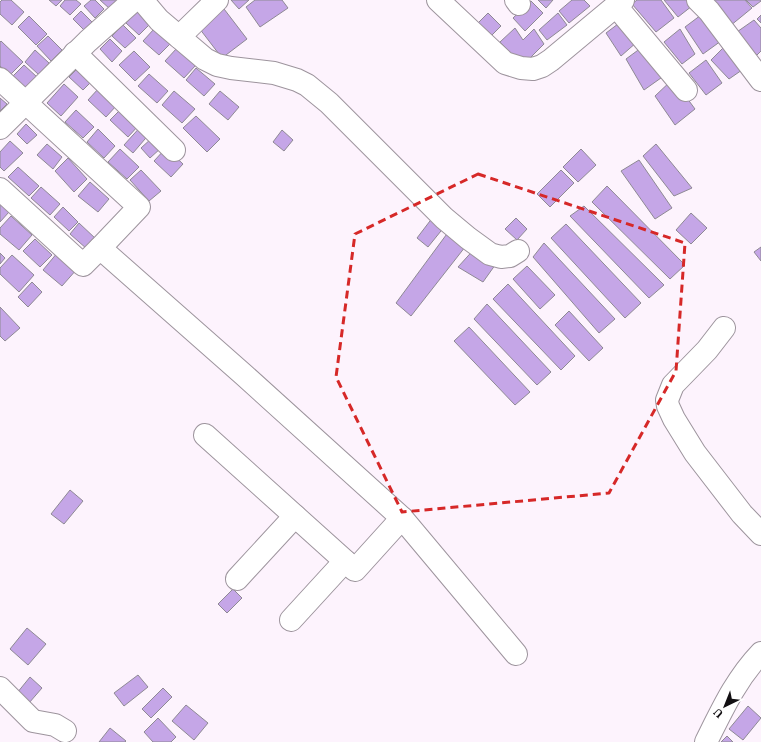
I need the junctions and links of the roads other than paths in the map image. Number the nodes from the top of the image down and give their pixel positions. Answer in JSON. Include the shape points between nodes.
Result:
{"nodes":[{"id":1,"x":134,"y":0,"type":"edge"},
{"id":2,"x":142,"y":0,"type":"edge"},
{"id":3,"x":217,"y":0,"type":"edge"},
{"id":4,"x":438,"y":0,"type":"edge"},
{"id":5,"x":698,"y":0,"type":"edge"},
{"id":6,"x":619,"y":3,"type":"edge"},
{"id":7,"x":179,"y":36,"type":"junction"},
{"id":8,"x":75,"y":53,"type":"junction"},
{"id":9,"x":0,"y":79,"type":"edge"},
{"id":10,"x":761,"y":80,"type":"edge"},
{"id":11,"x":686,"y":90,"type":"dead end"},
{"id":12,"x":26,"y":101,"type":"junction"},
{"id":13,"x":0,"y":128,"type":"edge"},
{"id":14,"x":174,"y":150,"type":"dead end"},
{"id":15,"x":0,"y":189,"type":"edge"},
{"id":16,"x":100,"y":248,"type":"junction"},
{"id":17,"x":518,"y":251,"type":"dead end"},
{"id":18,"x":724,"y":328,"type":"dead end"},
{"id":19,"x":205,"y":435,"type":"dead end"},
{"id":20,"x":295,"y":516,"type":"junction"},
{"id":21,"x":402,"y":518,"type":"junction"},
{"id":22,"x":761,"y":534,"type":"edge"},
{"id":23,"x":345,"y":561,"type":"junction"},
{"id":24,"x":238,"y":580,"type":"dead end"},
{"id":25,"x":291,"y":620,"type":"dead end"},
{"id":26,"x":761,"y":653,"type":"edge"},
{"id":27,"x":516,"y":654,"type":"dead end"},
{"id":28,"x":0,"y":688,"type":"edge"},
{"id":29,"x":65,"y":731,"type":"dead end"},
{"id":30,"x":706,"y":742,"type":"edge"}],
"edges":[{"from":1,"to":8,"type":"street"},
{"from":2,"to":7,"type":"street","via":[[159,20]]},
{"from":3,"to":7,"type":"street"},
{"from":4,"to":6,"type":"street","via":[[505,63],[533,69],[551,60]]},
{"from":5,"to":10,"type":"street"},
{"from":6,"to":11,"type":"street"},
{"from":7,"to":17,"type":"street","via":[[197,53],[217,65],[274,72],[307,85],[329,103],[444,218],[468,238],[490,254],[501,257],[510,256]]},
{"from":8,"to":12,"type":"street"},
{"from":8,"to":14,"type":"street"},
{"from":9,"to":12,"type":"street"},
{"from":12,"to":13,"type":"street"},
{"from":12,"to":16,"type":"street","via":[[139,207]]},
{"from":15,"to":16,"type":"street","via":[[83,265]]},
{"from":16,"to":21,"type":"street"},
{"from":18,"to":22,"type":"street","via":[[674,385],[667,400],[668,406],[695,453],[742,514]]},
{"from":19,"to":20,"type":"street"},
{"from":20,"to":23,"type":"street"},
{"from":20,"to":24,"type":"street"},
{"from":21,"to":23,"type":"street","via":[[355,570]]},
{"from":21,"to":27,"type":"street"},
{"from":23,"to":25,"type":"street"},
{"from":26,"to":30,"type":"street","via":[[731,692]]},
{"from":28,"to":29,"type":"street","via":[[33,720],[56,725]]}]}
